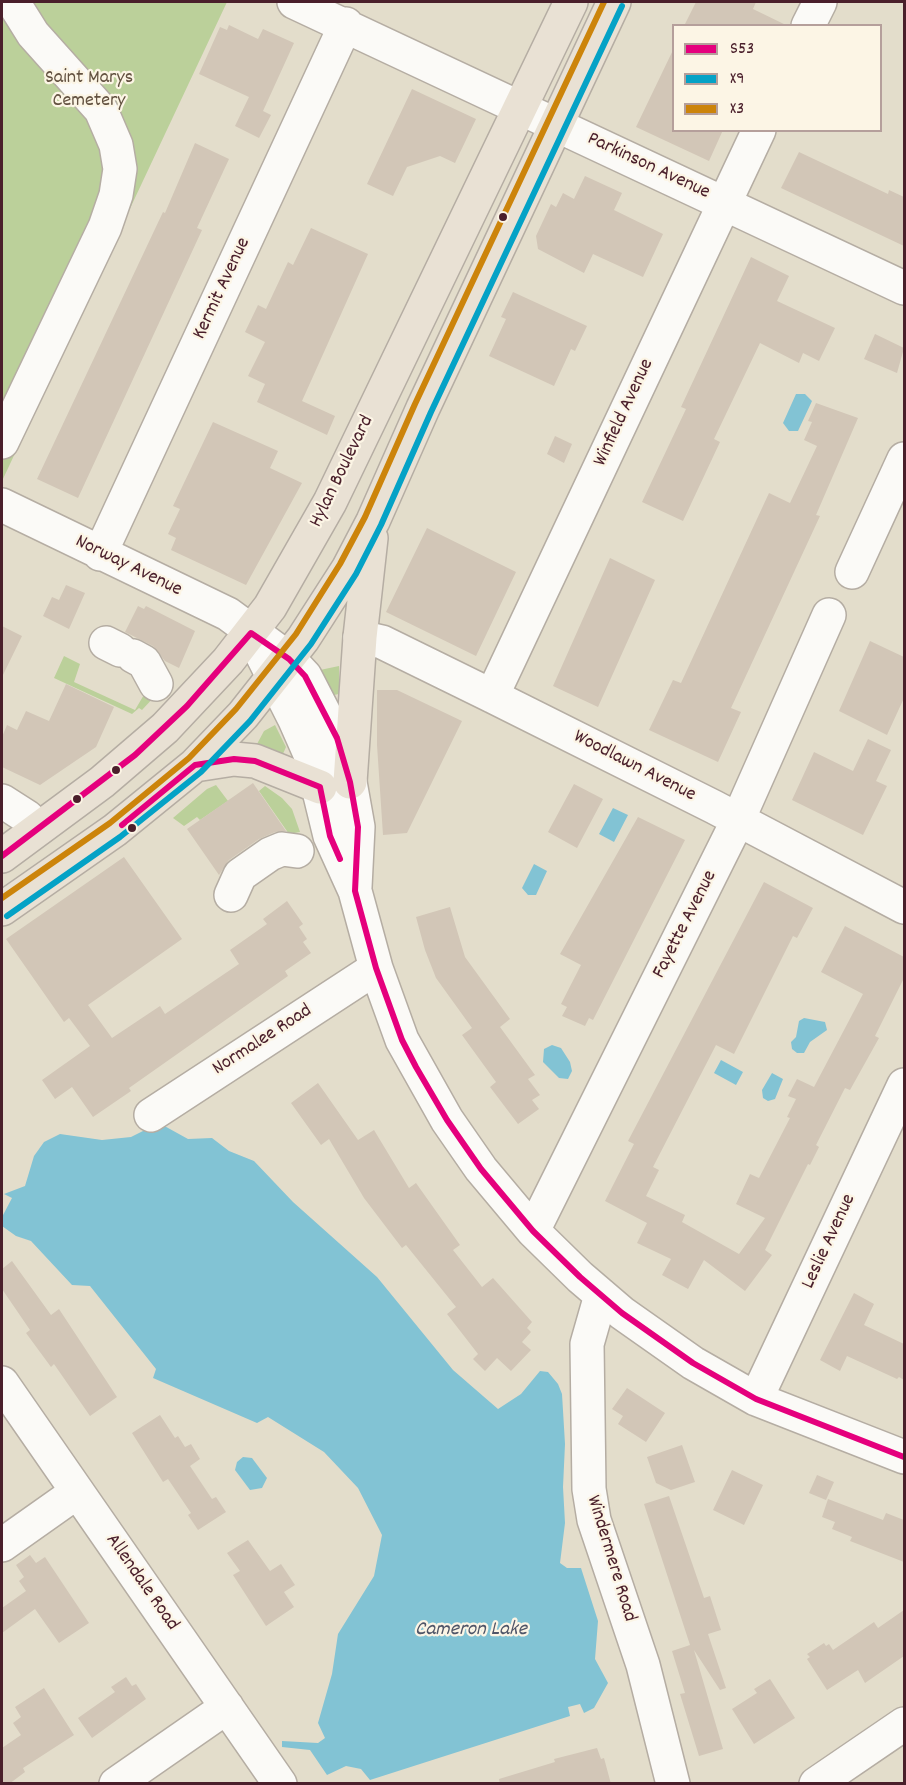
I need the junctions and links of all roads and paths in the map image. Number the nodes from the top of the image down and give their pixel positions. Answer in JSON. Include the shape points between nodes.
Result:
{"nodes":[{"id":1,"x":13,"y":2,"type":"edge"},
{"id":2,"x":294,"y":2,"type":"edge"},
{"id":3,"x":571,"y":2,"type":"edge"},
{"id":4,"x":614,"y":2,"type":"edge"},
{"id":5,"x":820,"y":2,"type":"edge"},
{"id":6,"x":346,"y":24,"type":"junction"},
{"id":7,"x":809,"y":24,"type":"edge"},
{"id":8,"x":521,"y":107,"type":"junction"},
{"id":9,"x":556,"y":124,"type":"junction"},
{"id":10,"x":758,"y":132,"type":"edge"},
{"id":11,"x":725,"y":202,"type":"junction"},
{"id":12,"x":904,"y":288,"type":"edge"},
{"id":13,"x":2,"y":442,"type":"edge"},
{"id":14,"x":904,"y":459,"type":"edge"},
{"id":15,"x":2,"y":505,"type":"edge"},
{"id":16,"x":373,"y":521,"type":"junction"},
{"id":17,"x":100,"y":554,"type":"junction"},
{"id":18,"x":852,"y":572,"type":"dead end"},
{"id":19,"x":829,"y":615,"type":"dead end"},
{"id":20,"x":251,"y":633,"type":"junction"},
{"id":21,"x":360,"y":637,"type":"junction"},
{"id":22,"x":119,"y":650,"type":"dead end"},
{"id":23,"x":281,"y":669,"type":"junction"},
{"id":24,"x":156,"y":684,"type":"dead end"},
{"id":25,"x":492,"y":696,"type":"junction"},
{"id":26,"x":195,"y":765,"type":"junction"},
{"id":27,"x":335,"y":784,"type":"junction"},
{"id":28,"x":2,"y":801,"type":"edge"},
{"id":29,"x":738,"y":820,"type":"junction"},
{"id":30,"x":39,"y":828,"type":"junction"},
{"id":31,"x":297,"y":851,"type":"dead end"},
{"id":32,"x":2,"y":856,"type":"edge"},
{"id":33,"x":231,"y":895,"type":"dead end"},
{"id":34,"x":904,"y":908,"type":"edge"},
{"id":35,"x":2,"y":909,"type":"edge"},
{"id":36,"x":376,"y":968,"type":"junction"},
{"id":37,"x":904,"y":1085,"type":"edge"},
{"id":38,"x":151,"y":1115,"type":"dead end"},
{"id":39,"x":533,"y":1231,"type":"junction"},
{"id":40,"x":601,"y":1295,"type":"junction"},
{"id":41,"x":2,"y":1383,"type":"edge"},
{"id":42,"x":756,"y":1399,"type":"junction"},
{"id":43,"x":904,"y":1457,"type":"edge"},
{"id":44,"x":77,"y":1492,"type":"junction"},
{"id":45,"x":2,"y":1545,"type":"edge"},
{"id":46,"x":227,"y":1707,"type":"junction"},
{"id":47,"x":904,"y":1725,"type":"edge"},
{"id":48,"x":116,"y":1784,"type":"edge"},
{"id":49,"x":280,"y":1784,"type":"edge"},
{"id":50,"x":673,"y":1784,"type":"edge"},
{"id":51,"x":816,"y":1784,"type":"edge"}],
"edges":[{"from":1,"to":13,"type":"street","via":[[33,34],[101,110],[116,145],[120,169],[105,227]]},
{"from":2,"to":6,"type":"street","name":"Parkinson Avenue"},
{"from":3,"to":8,"type":"main road","name":"Hylan Boulevard"},
{"from":4,"to":9,"type":"main road"},
{"from":5,"to":7,"type":"street"},
{"from":6,"to":8,"type":"street","name":"Parkinson Avenue"},
{"from":6,"to":17,"type":"street","name":"Kermit Avenue"},
{"from":8,"to":9,"type":"street","name":"Parkinson Avenue"},
{"from":8,"to":20,"type":"main road","name":"Hylan Boulevard","via":[[330,502],[303,553]]},
{"from":9,"to":11,"type":"street","name":"Parkinson Avenue"},
{"from":9,"to":16,"type":"main road"},
{"from":10,"to":11,"type":"street","name":"Winfield Avenue"},
{"from":11,"to":12,"type":"street","name":"Parkinson Avenue"},
{"from":11,"to":25,"type":"street","name":"Winfield Avenue"},
{"from":14,"to":18,"type":"street"},
{"from":15,"to":17,"type":"street","name":"Norway Avenue"},
{"from":16,"to":21,"type":"main road"},
{"from":16,"to":23,"type":"main road","via":[[339,585]]},
{"from":17,"to":20,"type":"street","name":"Norway Avenue","via":[[228,614]]},
{"from":19,"to":29,"type":"street","name":"Fayette Avenue"},
{"from":20,"to":23,"type":"street","name":"Norway Avenue"},
{"from":20,"to":30,"type":"main road","name":"Hylan Boulevard","via":[[165,728],[102,782]]},
{"from":21,"to":25,"type":"street","name":"Woodlawn Avenue","via":[[382,642]]},
{"from":21,"to":27,"type":"main road"},
{"from":22,"to":24,"type":"street","via":[[144,662]]},
{"from":23,"to":26,"type":"main road"},
{"from":23,"to":27,"type":"street","name":"Norway Avenue","via":[[306,676],[318,697],[337,738]]},
{"from":25,"to":29,"type":"street","name":"Woodlawn Avenue"},
{"from":26,"to":27,"type":"main road","via":[[234,759],[255,761]]},
{"from":26,"to":35,"type":"main road","via":[[123,824]]},
{"from":27,"to":36,"type":"street","name":"Norway Avenue","via":[[358,827],[355,891]]},
{"from":28,"to":30,"type":"street"},
{"from":29,"to":34,"type":"street","name":"Woodlawn Avenue"},
{"from":29,"to":39,"type":"street","name":"Fayette Avenue"},
{"from":30,"to":32,"type":"main road","name":"Hylan Boulevard"},
{"from":31,"to":33,"type":"street","via":[[282,849],[270,854],[240,875]]},
{"from":36,"to":38,"type":"street","name":"Normalee Road"},
{"from":36,"to":39,"type":"street","name":"Norway Avenue","via":[[402,1040],[431,1094],[481,1169]]},
{"from":37,"to":42,"type":"street","name":"Leslie Avenue"},
{"from":39,"to":40,"type":"street","name":"Norway Avenue"},
{"from":40,"to":42,"type":"street","name":"Norway Avenue","via":[[702,1369]]},
{"from":40,"to":50,"type":"street","name":"Windermere Road","via":[[587,1344],[589,1489],[594,1520],[643,1665]]},
{"from":41,"to":44,"type":"street","name":"Allendale Road"},
{"from":42,"to":43,"type":"street","name":"Norway Avenue"},
{"from":44,"to":45,"type":"street"},
{"from":44,"to":46,"type":"street","name":"Allendale Road"},
{"from":46,"to":48,"type":"street"},
{"from":46,"to":49,"type":"street","name":"Allendale Road"},
{"from":47,"to":51,"type":"street"}]}
